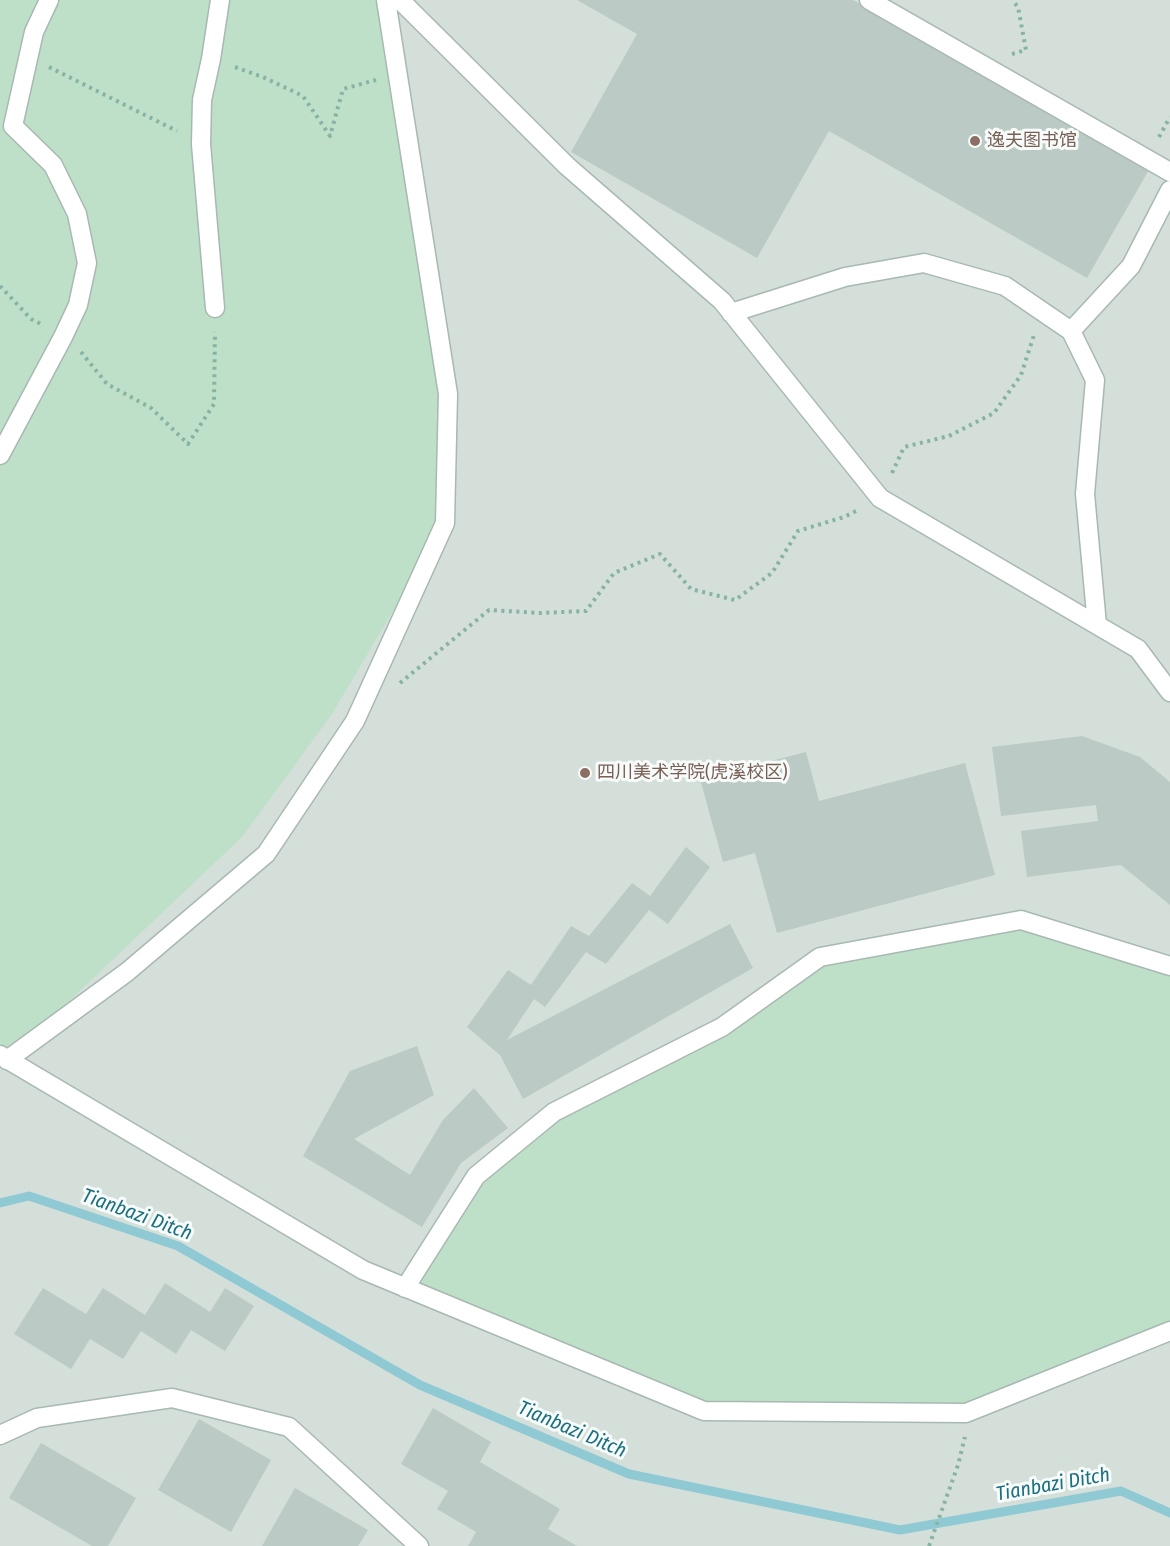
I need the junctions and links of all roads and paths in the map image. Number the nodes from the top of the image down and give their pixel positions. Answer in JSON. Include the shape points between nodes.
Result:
{"nodes":[{"id":1,"x":49,"y":0,"type":"edge"},
{"id":2,"x":220,"y":0,"type":"edge"},
{"id":3,"x":386,"y":0,"type":"edge"},
{"id":4,"x":400,"y":0,"type":"edge"},
{"id":5,"x":868,"y":0,"type":"edge"},
{"id":6,"x":1012,"y":0,"type":"edge"},
{"id":7,"x":29,"y":56,"type":"junction"},
{"id":8,"x":212,"y":59,"type":"junction"},
{"id":9,"x":980,"y":63,"type":"junction"},
{"id":10,"x":398,"y":74,"type":"junction"},
{"id":11,"x":201,"y":144,"type":"junction"},
{"id":12,"x":1170,"y":172,"type":"edge"},
{"id":13,"x":1170,"y":189,"type":"edge"},
{"id":14,"x":0,"y":286,"type":"edge"},
{"id":15,"x":215,"y":308,"type":"joint"},
{"id":16,"x":731,"y":313,"type":"junction"},
{"id":17,"x":1065,"y":327,"type":"junction"},
{"id":18,"x":63,"y":337,"type":"junction"},
{"id":19,"x":0,"y":455,"type":"edge"},
{"id":20,"x":880,"y":498,"type":"junction"},
{"id":21,"x":1097,"y":625,"type":"junction"},
{"id":22,"x":400,"y":684,"type":"dead end"},
{"id":23,"x":1170,"y":692,"type":"edge"},
{"id":24,"x":1170,"y":966,"type":"edge"},
{"id":25,"x":3,"y":1057,"type":"edge"},
{"id":26,"x":405,"y":1288,"type":"junction"},
{"id":27,"x":1170,"y":1331,"type":"edge"},
{"id":28,"x":0,"y":1435,"type":"edge"},
{"id":29,"x":958,"y":1465,"type":"dead end"},
{"id":30,"x":419,"y":1546,"type":"edge"},
{"id":31,"x":929,"y":1546,"type":"edge"}],
"edges":[{"from":1,"to":7,"type":"lane","via":[[34,32]]},
{"from":2,"to":8,"type":"lane"},
{"from":3,"to":10,"type":"lane"},
{"from":4,"to":16,"type":"lane","via":[[567,166]]},
{"from":5,"to":9,"type":"lane"},
{"from":6,"to":9,"type":"path","via":[[1018,7],[1026,50]]},
{"from":7,"to":11,"type":"path"},
{"from":7,"to":18,"type":"lane","via":[[13,126],[54,165],[77,214],[87,263],[78,305]]},
{"from":8,"to":10,"type":"path","via":[[303,96],[330,136],[343,89]]},
{"from":8,"to":11,"type":"lane","via":[[202,100]]},
{"from":9,"to":12,"type":"lane"},
{"from":10,"to":25,"type":"lane","via":[[448,394],[446,522],[355,721],[266,854],[127,972]]},
{"from":11,"to":15,"type":"lane"},
{"from":13,"to":17,"type":"lane","via":[[1131,266]]},
{"from":14,"to":18,"type":"path","via":[[31,318]]},
{"from":15,"to":18,"type":"path","via":[[214,404],[188,444],[151,408],[108,384],[82,352]]},
{"from":16,"to":17,"type":"lane","via":[[845,277],[924,263],[1005,286]]},
{"from":16,"to":20,"type":"lane"},
{"from":17,"to":20,"type":"path","via":[[1035,329],[1021,375],[994,413],[949,436],[904,447]]},
{"from":17,"to":21,"type":"lane","via":[[1095,380],[1085,494]]},
{"from":18,"to":19,"type":"lane"},
{"from":20,"to":21,"type":"lane"},
{"from":20,"to":22,"type":"path","via":[[844,517],[798,531],[772,573],[735,600],[691,589],[660,554],[614,573],[586,610],[489,610]]},
{"from":21,"to":23,"type":"lane","via":[[1138,649]]},
{"from":24,"to":26,"type":"lane","via":[[1021,920],[820,957],[722,1027],[554,1112],[476,1176]]},
{"from":25,"to":26,"type":"lane","via":[[363,1270]]},
{"from":26,"to":27,"type":"lane","via":[[704,1411],[966,1413]]},
{"from":28,"to":30,"type":"lane","via":[[37,1418],[172,1398],[289,1426]]},
{"from":29,"to":31,"type":"path"}]}
